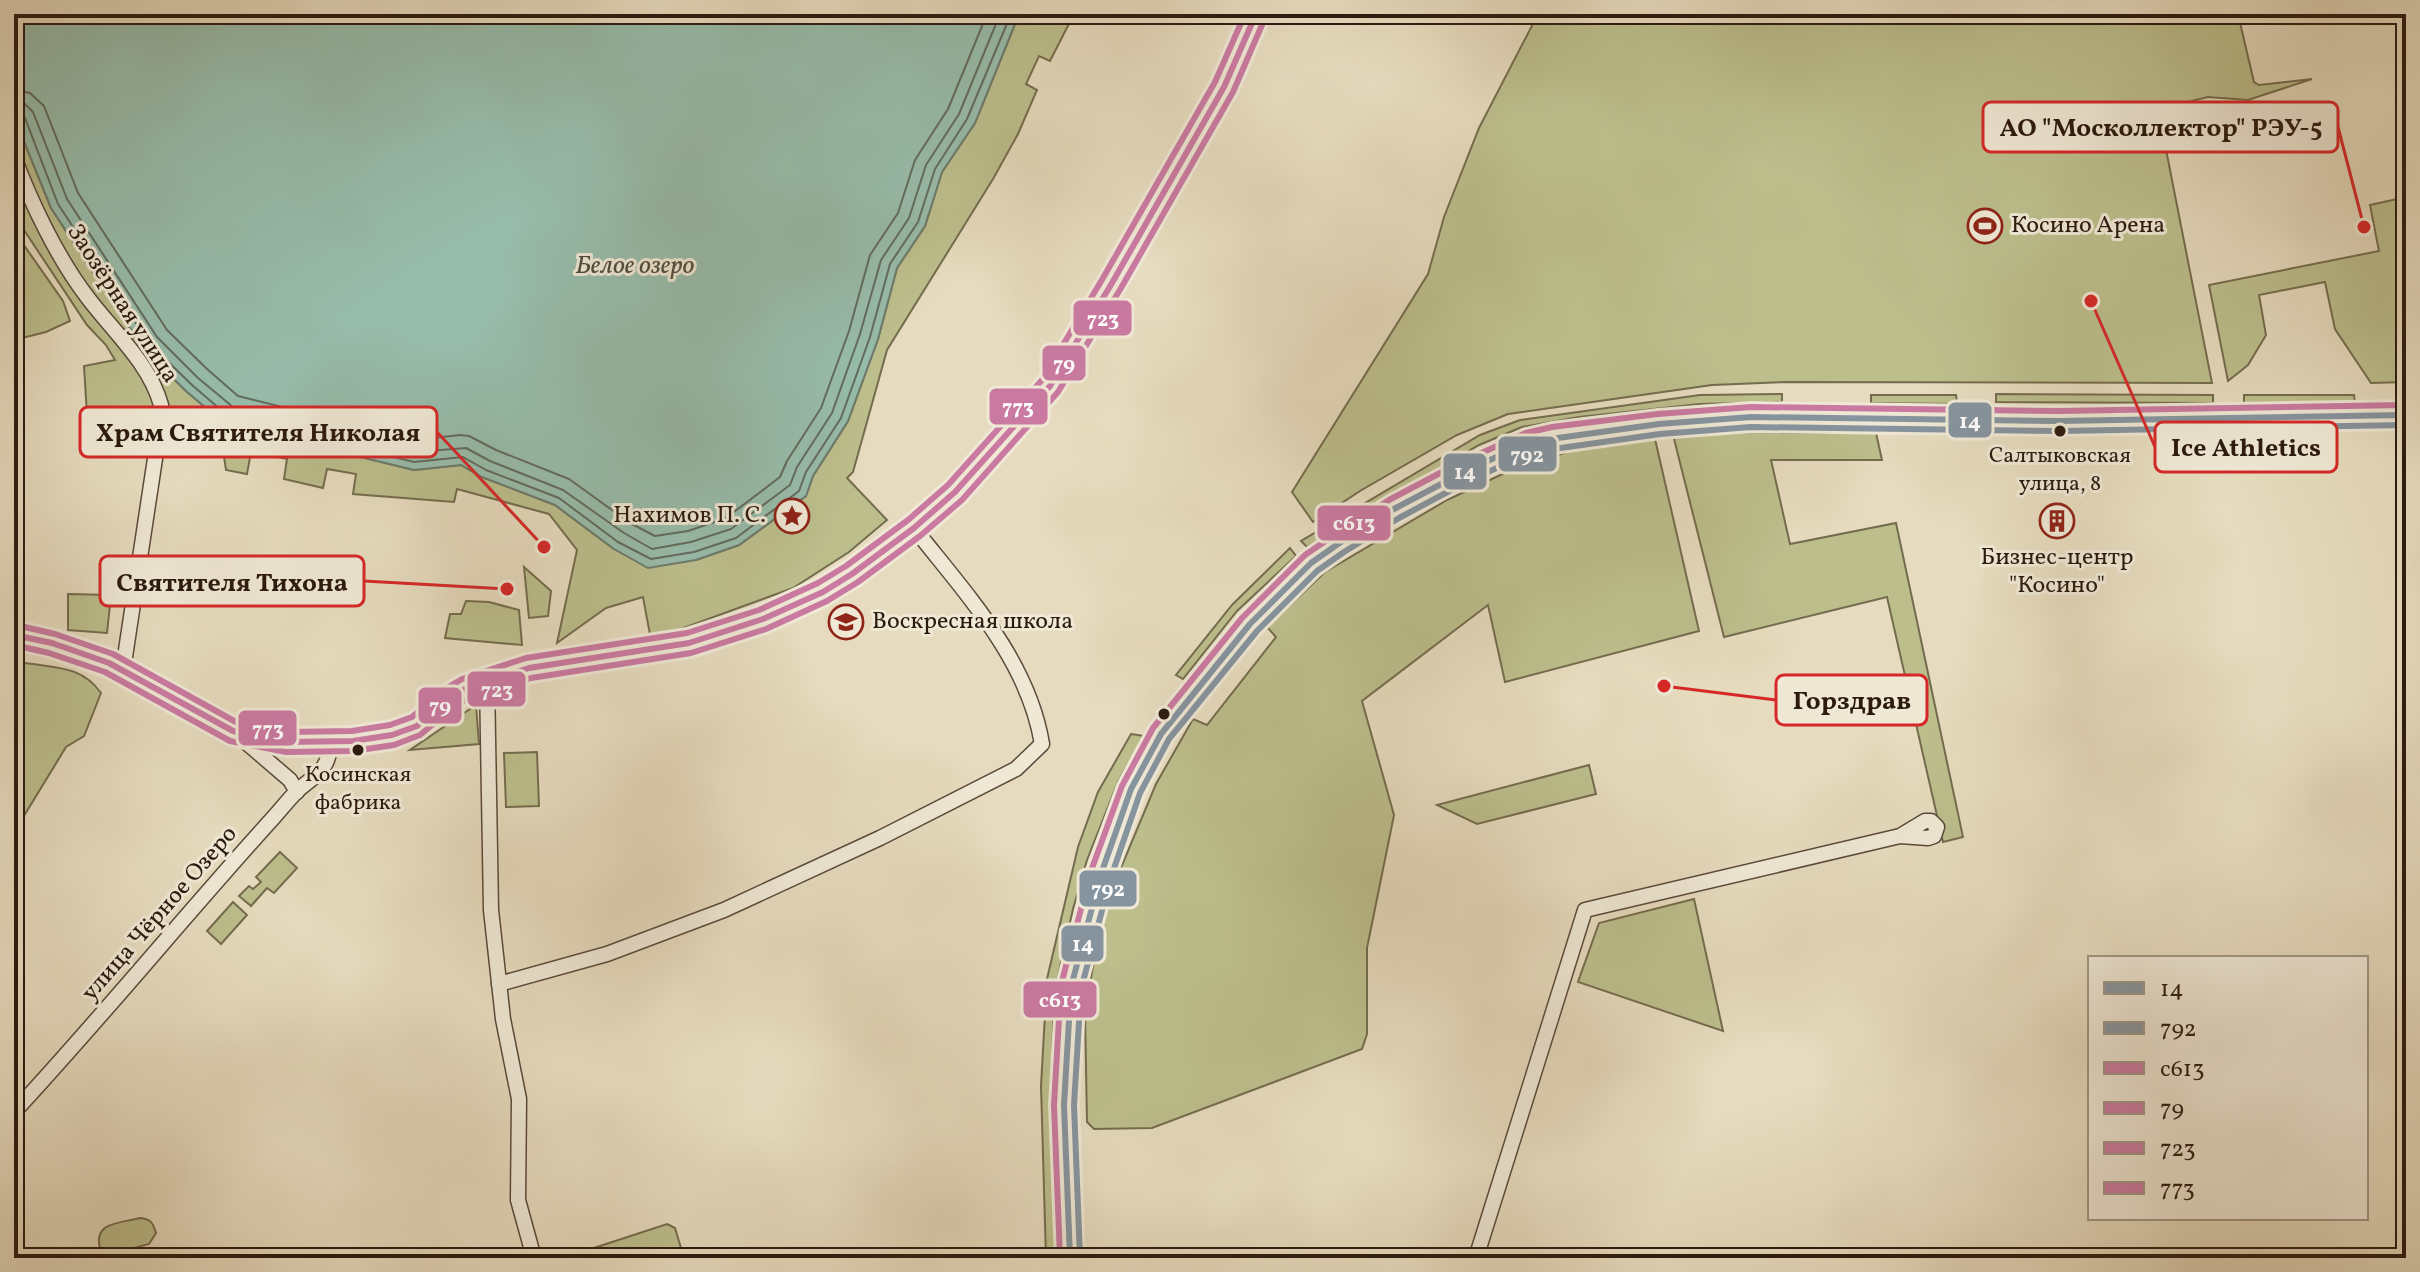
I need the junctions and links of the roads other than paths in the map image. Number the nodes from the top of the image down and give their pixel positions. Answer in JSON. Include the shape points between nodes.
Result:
{"nodes":[{"id":1,"x":1256,"y":14,"type":"edge"},
{"id":2,"x":14,"y":157,"type":"edge"},
{"id":3,"x":2406,"y":415,"type":"edge"},
{"id":4,"x":914,"y":528,"type":"junction"},
{"id":5,"x":14,"y":635,"type":"edge"},
{"id":6,"x":123,"y":670,"type":"junction"},
{"id":7,"x":487,"y":680,"type":"junction"},
{"id":8,"x":233,"y":731,"type":"junction"},
{"id":9,"x":287,"y":742,"type":"junction"},
{"id":10,"x":331,"y":742,"type":"junction"},
{"id":11,"x":274,"y":768,"type":"junction"},
{"id":12,"x":297,"y":792,"type":"junction"},
{"id":13,"x":1900,"y":836,"type":"dead end"},
{"id":14,"x":499,"y":984,"type":"junction"},
{"id":15,"x":14,"y":1112,"type":"edge"},
{"id":16,"x":534,"y":1258,"type":"edge"},
{"id":17,"x":1070,"y":1258,"type":"edge"},
{"id":18,"x":1476,"y":1258,"type":"edge"}],
"edges":[{"from":1,"to":4,"type":"street","via":[[1224,87],[1050,386],[955,492]]},
{"from":2,"to":6,"type":"street","name":"Заозёрная улица","via":[[55,244],[86,295],[154,384],[161,405],[164,433],[156,452]]},
{"from":3,"to":17,"type":"main road","via":[[2059,421],[1751,417],[1604,430],[1529,442],[1394,509],[1338,544],[1311,563],[1250,624],[1166,727],[1131,789],[1101,874],[1071,987],[1064,1105]]},
{"from":4,"to":7,"type":"street","via":[[823,592],[730,631]]},
{"from":4,"to":14,"type":"street","via":[[994,629],[1030,698],[1042,744],[1016,769],[724,910],[607,954]]},
{"from":5,"to":6,"type":"street","via":[[52,643]]},
{"from":6,"to":8,"type":"street"},
{"from":7,"to":10,"type":"street","via":[[405,731],[372,740]]},
{"from":7,"to":14,"type":"street","via":[[491,910]]},
{"from":8,"to":9,"type":"street"},
{"from":8,"to":11,"type":"street"},
{"from":9,"to":10,"type":"street"},
{"from":9,"to":11,"type":"street","via":[[276,748]]},
{"from":10,"to":12,"type":"street","name":"улица Чёрное Озеро","via":[[323,771]]},
{"from":11,"to":12,"type":"street"},
{"from":12,"to":15,"type":"street","name":"улица Чёрное Озеро"},
{"from":13,"to":18,"type":"street","via":[[1585,910]]},
{"from":14,"to":16,"type":"street","via":[[519,1099],[518,1200]]}]}
